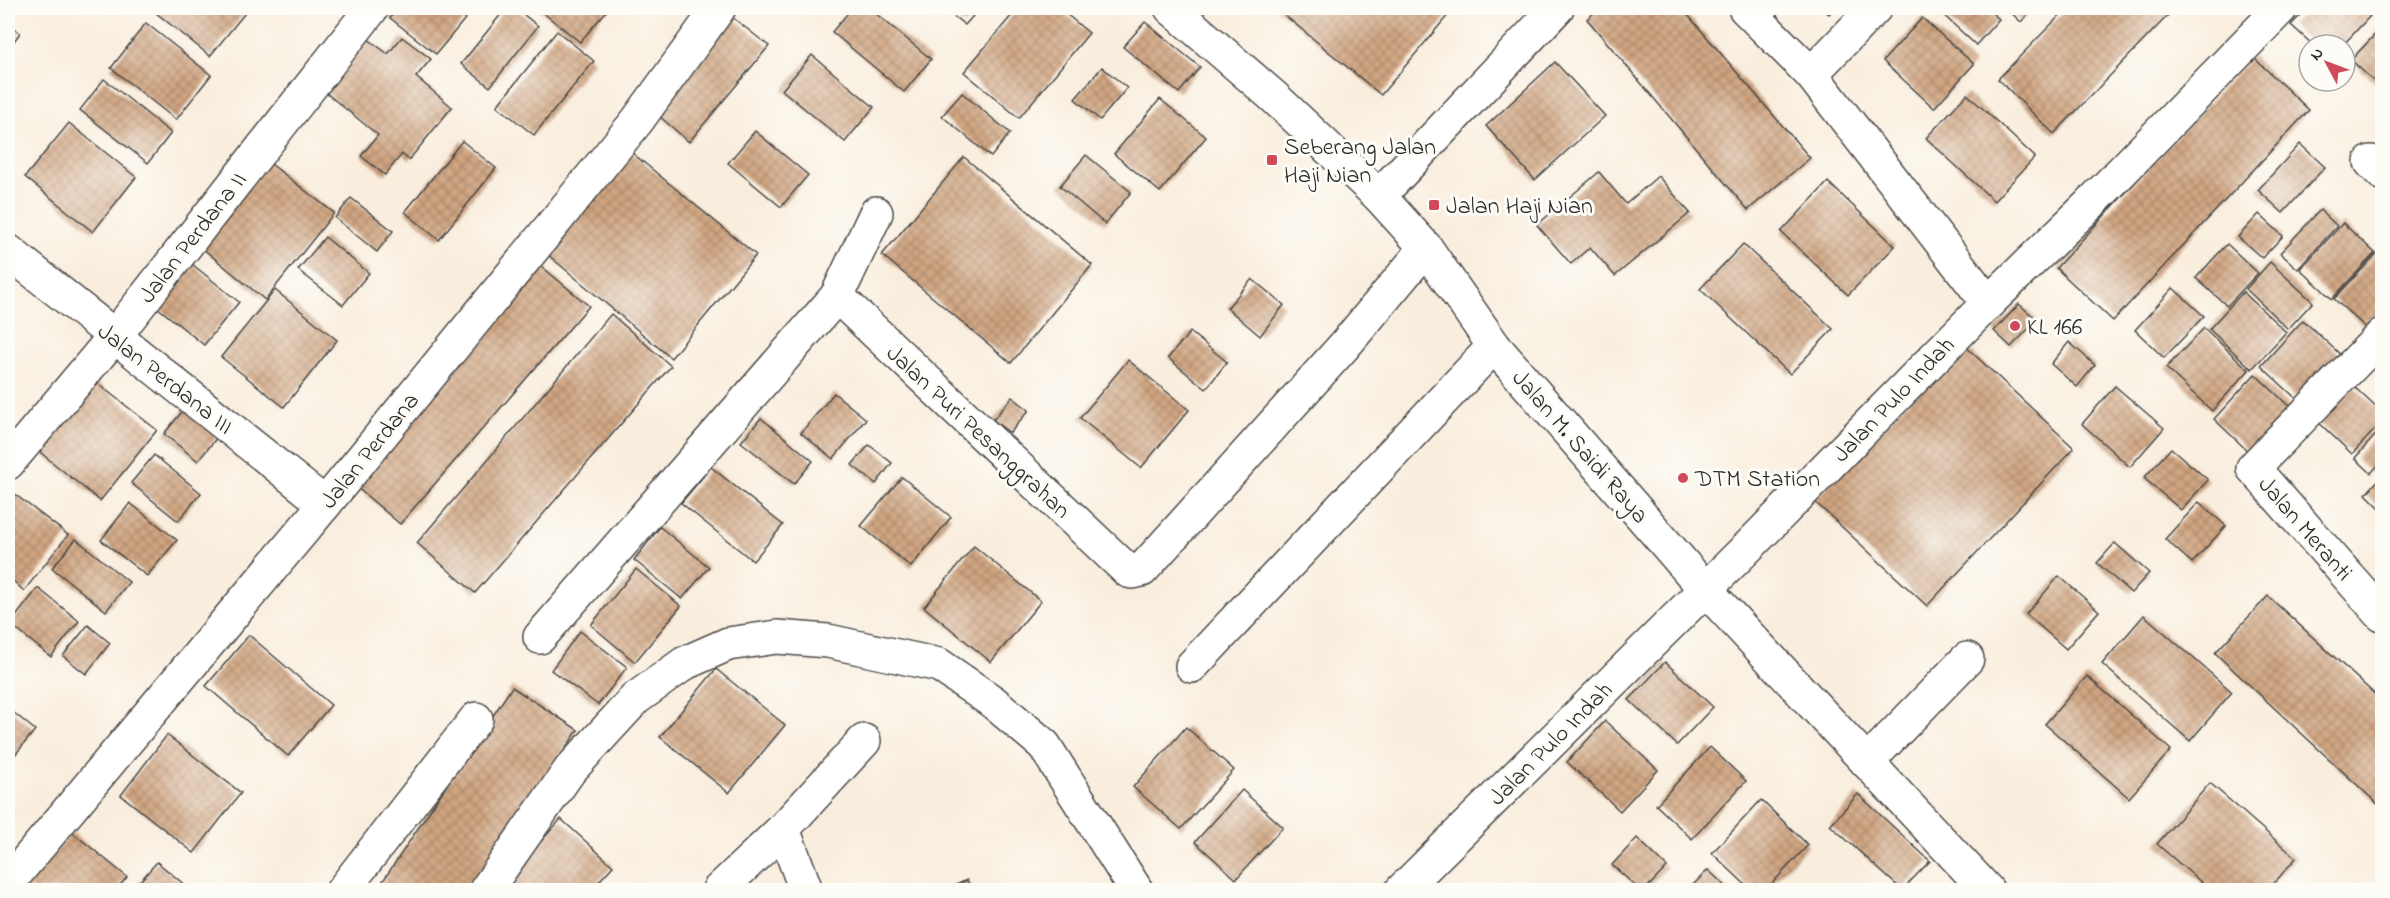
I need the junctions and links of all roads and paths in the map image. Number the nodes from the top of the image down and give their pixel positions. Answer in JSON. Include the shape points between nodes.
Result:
{"nodes":[{"id":1,"x":372,"y":8,"type":"edge"},
{"id":2,"x":719,"y":8,"type":"edge"},
{"id":3,"x":1171,"y":8,"type":"edge"},
{"id":4,"x":1557,"y":8,"type":"edge"},
{"id":5,"x":1745,"y":8,"type":"edge"},
{"id":6,"x":1875,"y":8,"type":"edge"},
{"id":7,"x":2281,"y":8,"type":"edge"},
{"id":8,"x":1811,"y":74,"type":"junction"},
{"id":9,"x":1379,"y":196,"type":"junction"},
{"id":10,"x":876,"y":213,"type":"dead end"},
{"id":11,"x":1426,"y":248,"type":"junction"},
{"id":12,"x":8,"y":251,"type":"edge"},
{"id":13,"x":837,"y":296,"type":"junction"},
{"id":14,"x":1988,"y":303,"type":"junction"},
{"id":15,"x":2382,"y":335,"type":"edge"},
{"id":16,"x":114,"y":337,"type":"junction"},
{"id":17,"x":1494,"y":346,"type":"junction"},
{"id":18,"x":8,"y":463,"type":"edge"},
{"id":19,"x":325,"y":504,"type":"junction"},
{"id":20,"x":1705,"y":589,"type":"junction"},
{"id":21,"x":2382,"y":615,"type":"edge"},
{"id":22,"x":540,"y":637,"type":"dead end"},
{"id":23,"x":1967,"y":659,"type":"dead end"},
{"id":24,"x":1192,"y":666,"type":"dead end"},
{"id":25,"x":476,"y":718,"type":"dead end"},
{"id":26,"x":864,"y":741,"type":"dead end"},
{"id":27,"x":1867,"y":762,"type":"junction"},
{"id":28,"x":783,"y":829,"type":"junction"},
{"id":29,"x":8,"y":883,"type":"edge"},
{"id":30,"x":343,"y":891,"type":"edge"},
{"id":31,"x":486,"y":891,"type":"edge"},
{"id":32,"x":719,"y":891,"type":"edge"},
{"id":33,"x":806,"y":891,"type":"edge"},
{"id":34,"x":1136,"y":891,"type":"edge"},
{"id":35,"x":1402,"y":891,"type":"edge"},
{"id":36,"x":1988,"y":891,"type":"edge"}],
"edges":[{"from":1,"to":16,"type":"street","name":"Jalan Perdana II"},
{"from":2,"to":19,"type":"street","name":"Jalan Perdana","via":[[637,121]]},
{"from":3,"to":9,"type":"street","name":"Jalan M. Saidi Raya","via":[[1274,97]]},
{"from":4,"to":9,"type":"street"},
{"from":5,"to":8,"type":"street"},
{"from":6,"to":8,"type":"street"},
{"from":7,"to":14,"type":"street","name":"Jalan Pulo Indah"},
{"from":8,"to":14,"type":"street"},
{"from":9,"to":11,"type":"street","name":"Jalan M. Saidi Raya"},
{"from":10,"to":13,"type":"street"},
{"from":11,"to":13,"type":"street","name":"Jalan Puri Pesanggrahan","via":[[1344,346],[1142,570],[1134,573]]},
{"from":11,"to":17,"type":"street","name":"Jalan M. Saidi Raya"},
{"from":12,"to":16,"type":"street","name":"Jalan Perdana III"},
{"from":13,"to":22,"type":"street"},
{"from":14,"to":20,"type":"street","name":"Jalan Pulo Indah"},
{"from":15,"to":21,"type":"street","name":"Jalan Meranti","via":[[2253,468]]},
{"from":16,"to":18,"type":"street","name":"Jalan Perdana II"},
{"from":16,"to":19,"type":"street","name":"Jalan Perdana III"},
{"from":17,"to":20,"type":"street","name":"Jalan M. Saidi Raya"},
{"from":17,"to":24,"type":"street"},
{"from":19,"to":29,"type":"street","name":"Jalan Perdana"},
{"from":20,"to":27,"type":"street","name":"Jalan M. Saidi Raya"},
{"from":20,"to":35,"type":"street","name":"Jalan Pulo Indah"},
{"from":23,"to":27,"type":"street"},
{"from":25,"to":30,"type":"street"},
{"from":26,"to":28,"type":"street"},
{"from":27,"to":36,"type":"street","name":"Jalan M. Saidi Raya"},
{"from":28,"to":32,"type":"street"},
{"from":28,"to":33,"type":"street"},
{"from":31,"to":34,"type":"street","via":[[570,770],[635,699],[707,653],[728,644],[777,637],[828,640],[939,665],[993,702],[1044,745]]}]}
